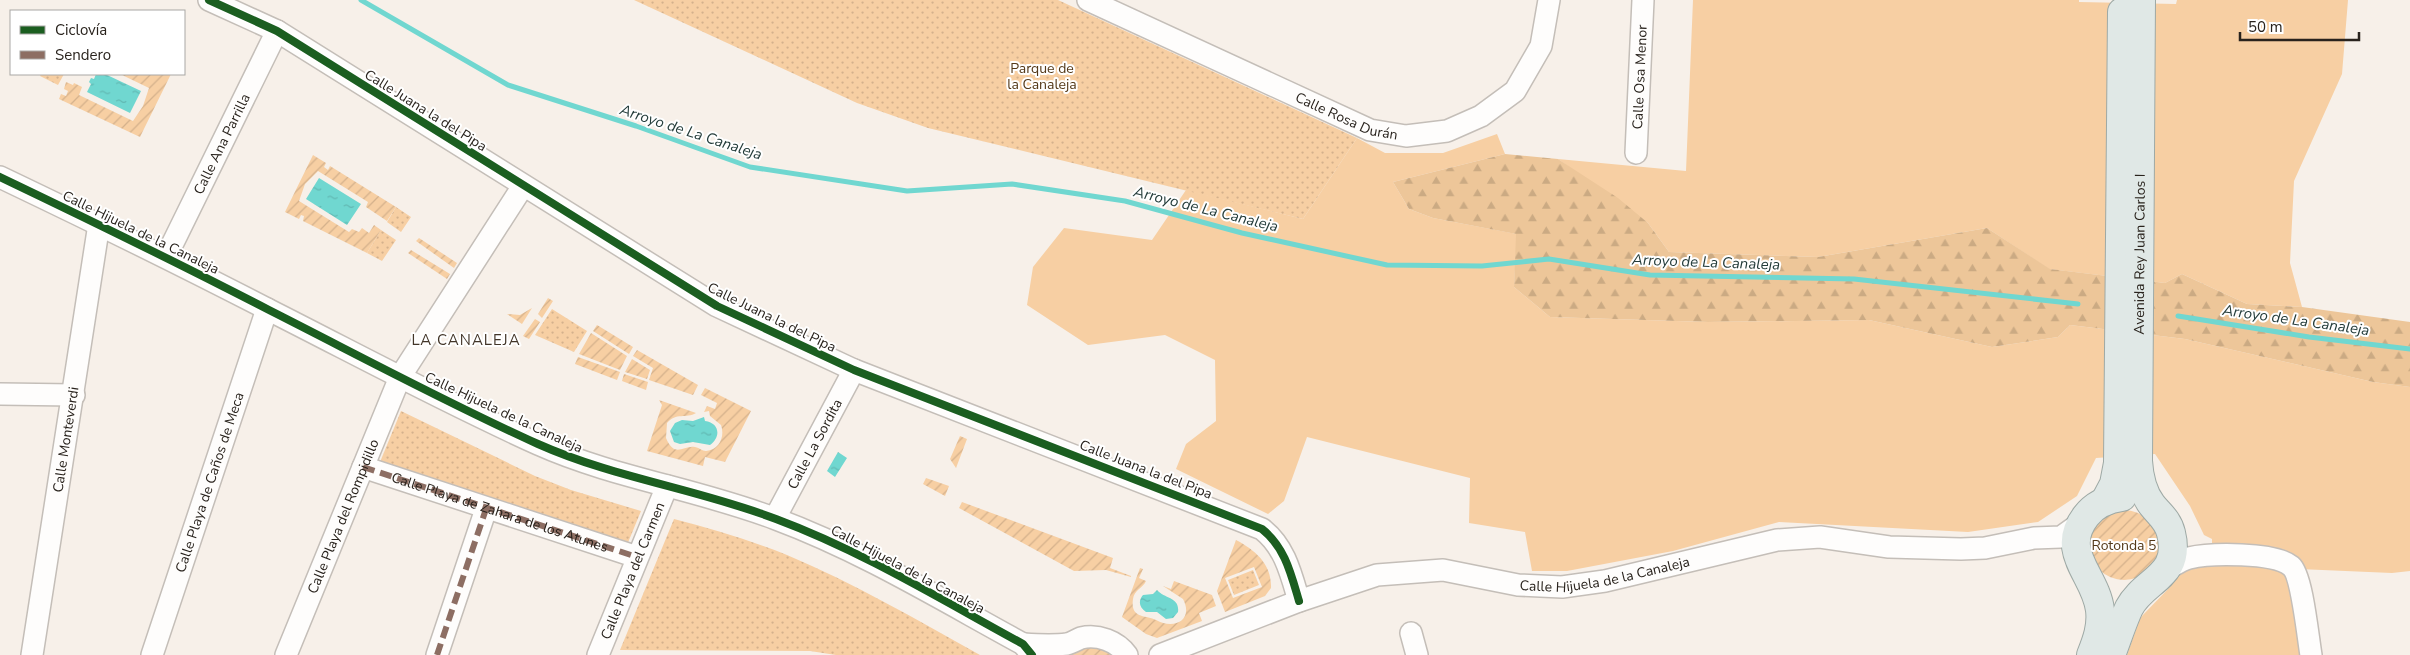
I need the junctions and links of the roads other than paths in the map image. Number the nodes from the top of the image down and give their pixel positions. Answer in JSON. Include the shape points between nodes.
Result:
{"nodes":[{"id":1,"x":209,"y":0,"type":"edge"},
{"id":2,"x":1088,"y":0,"type":"edge"},
{"id":3,"x":1549,"y":0,"type":"edge"},
{"id":4,"x":1643,"y":0,"type":"edge"},
{"id":5,"x":2122,"y":0,"type":"edge"},
{"id":6,"x":2141,"y":0,"type":"edge"},
{"id":7,"x":276,"y":31,"type":"junction"},
{"id":8,"x":1636,"y":153,"type":"dead end"},
{"id":9,"x":0,"y":177,"type":"edge"},
{"id":10,"x":523,"y":186,"type":"junction"},
{"id":11,"x":99,"y":224,"type":"junction"},
{"id":12,"x":166,"y":257,"type":"junction"},
{"id":13,"x":268,"y":309,"type":"junction"},
{"id":14,"x":854,"y":370,"type":"junction"},
{"id":15,"x":400,"y":377,"type":"junction"},
{"id":16,"x":0,"y":394,"type":"edge"},
{"id":17,"x":74,"y":395,"type":"junction"},
{"id":18,"x":363,"y":467,"type":"junction"},
{"id":19,"x":666,"y":486,"type":"junction"},
{"id":20,"x":2105,"y":501,"type":"junction"},
{"id":21,"x":2152,"y":505,"type":"junction"},
{"id":22,"x":486,"y":509,"type":"junction"},
{"id":23,"x":775,"y":518,"type":"junction"},
{"id":24,"x":2171,"y":531,"type":"junction"},
{"id":25,"x":2073,"y":537,"type":"junction"},
{"id":26,"x":2209,"y":554,"type":"junction"},
{"id":27,"x":638,"y":557,"type":"junction"},
{"id":28,"x":2157,"y":579,"type":"junction"},
{"id":29,"x":2090,"y":580,"type":"junction"},
{"id":30,"x":1300,"y":600,"type":"junction"},
{"id":31,"x":1411,"y":633,"type":"dead end"},
{"id":32,"x":1062,"y":649,"type":"edge"},
{"id":33,"x":1028,"y":650,"type":"edge"},
{"id":34,"x":1125,"y":652,"type":"edge"},
{"id":35,"x":1161,"y":654,"type":"edge"},
{"id":36,"x":32,"y":655,"type":"edge"},
{"id":37,"x":152,"y":655,"type":"edge"},
{"id":38,"x":286,"y":655,"type":"edge"},
{"id":39,"x":437,"y":655,"type":"edge"},
{"id":40,"x":598,"y":655,"type":"edge"},
{"id":41,"x":1417,"y":655,"type":"edge"},
{"id":42,"x":2091,"y":655,"type":"edge"},
{"id":43,"x":2111,"y":655,"type":"edge"},
{"id":44,"x":2311,"y":655,"type":"edge"}],
"edges":[{"from":1,"to":7,"type":"street","name":"Calle Juana la del Pipa"},
{"from":2,"to":3,"type":"street","name":"Calle Rosa Durán","via":[[1370,130],[1406,136],[1446,131],[1464,124],[1481,116],[1515,91],[1541,46]]},
{"from":4,"to":8,"type":"street","name":"Calle Osa Menor"},
{"from":5,"to":20,"type":"main road","name":"Avenida Rey Juan Carlos I","via":[[2118,462],[2114,484]]},
{"from":6,"to":21,"type":"main road","name":"Avenida Rey Juan Carlos I","via":[[2138,461],[2142,486]]},
{"from":7,"to":10,"type":"street","name":"Calle Juana la del Pipa"},
{"from":7,"to":12,"type":"street","name":"Calle Ana Parrilla"},
{"from":9,"to":11,"type":"street","name":"Calle Hijuela de la Canaleja"},
{"from":10,"to":14,"type":"street","name":"Calle Juana la del Pipa","via":[[717,306]]},
{"from":10,"to":15,"type":"street","name":"Calle Playa del Rompidillo"},
{"from":11,"to":12,"type":"street","name":"Calle Hijuela de la Canaleja"},
{"from":11,"to":17,"type":"street","name":"Calle Monteverdi"},
{"from":12,"to":13,"type":"street","name":"Calle Hijuela de la Canaleja"},
{"from":13,"to":15,"type":"street","name":"Calle Hijuela de la Canaleja"},
{"from":13,"to":37,"type":"street","name":"Calle Playa de Caños de Meca"},
{"from":14,"to":23,"type":"street","name":"Calle La Sordita"},
{"from":14,"to":30,"type":"street","name":"Calle Juana la del Pipa","via":[[1251,523],[1280,547]]},
{"from":15,"to":18,"type":"street","name":"Calle Playa del Rompidillo"},
{"from":15,"to":19,"type":"street","name":"Calle Hijuela de la Canaleja","via":[[538,444],[598,467]]},
{"from":16,"to":17,"type":"street"},
{"from":17,"to":36,"type":"street","name":"Calle Monteverdi"},
{"from":18,"to":22,"type":"street","name":"Calle Playa de Zahara de los Atunes"},
{"from":18,"to":38,"type":"street","name":"Calle Playa del Rompidillo"},
{"from":19,"to":23,"type":"street","name":"Calle Hijuela de la Canaleja"},
{"from":19,"to":27,"type":"street","name":"Calle Playa del Carmen"},
{"from":20,"to":21,"type":"main road","via":[[2137,498]]},
{"from":20,"to":25,"type":"main road","name":"Avenida Rey Juan Carlos I","via":[[2091,510]]},
{"from":21,"to":24,"type":"main road","name":"Avenida Rey Juan Carlos I","via":[[2164,517]]},
{"from":22,"to":27,"type":"street","name":"Calle Playa de Zahara de los Atunes"},
{"from":22,"to":39,"type":"street"},
{"from":23,"to":33,"type":"street","name":"Calle Hijuela de la Canaleja","via":[[868,560]]},
{"from":24,"to":26,"type":"street","via":[[2188,546]]},
{"from":24,"to":28,"type":"main road","via":[[2170,563]]},
{"from":25,"to":29,"type":"main road","via":[[2081,567]]},
{"from":25,"to":30,"type":"street","name":"Calle Hijuela de la Canaleja","via":[[2034,538],[1961,549],[1889,547],[1820,537],[1777,540],[1605,581],[1562,587],[1518,585],[1443,570],[1377,575]]},
{"from":26,"to":28,"type":"street","via":[[2187,558]]},
{"from":26,"to":44,"type":"street","via":[[2250,555],[2291,566],[2300,584]]},
{"from":27,"to":40,"type":"street","name":"Calle Playa del Carmen"},
{"from":28,"to":29,"type":"main road","via":[[2134,593],[2103,589]]},
{"from":28,"to":43,"type":"main road","via":[[2130,607]]},
{"from":29,"to":42,"type":"main road","via":[[2101,623]]},
{"from":30,"to":35,"type":"street","name":"Calle Hijuela de la Canaleja"},
{"from":31,"to":41,"type":"street"},
{"from":32,"to":33,"type":"street","name":"Calle Hijuela de la Canaleja","via":[[1046,646]]},
{"from":32,"to":34,"type":"street","name":"Calle Hijuela de la Canaleja","via":[[1082,638],[1097,637],[1111,641]]},
{"from":34,"to":35,"type":"street","name":"Calle Hijuela de la Canaleja"}]}
